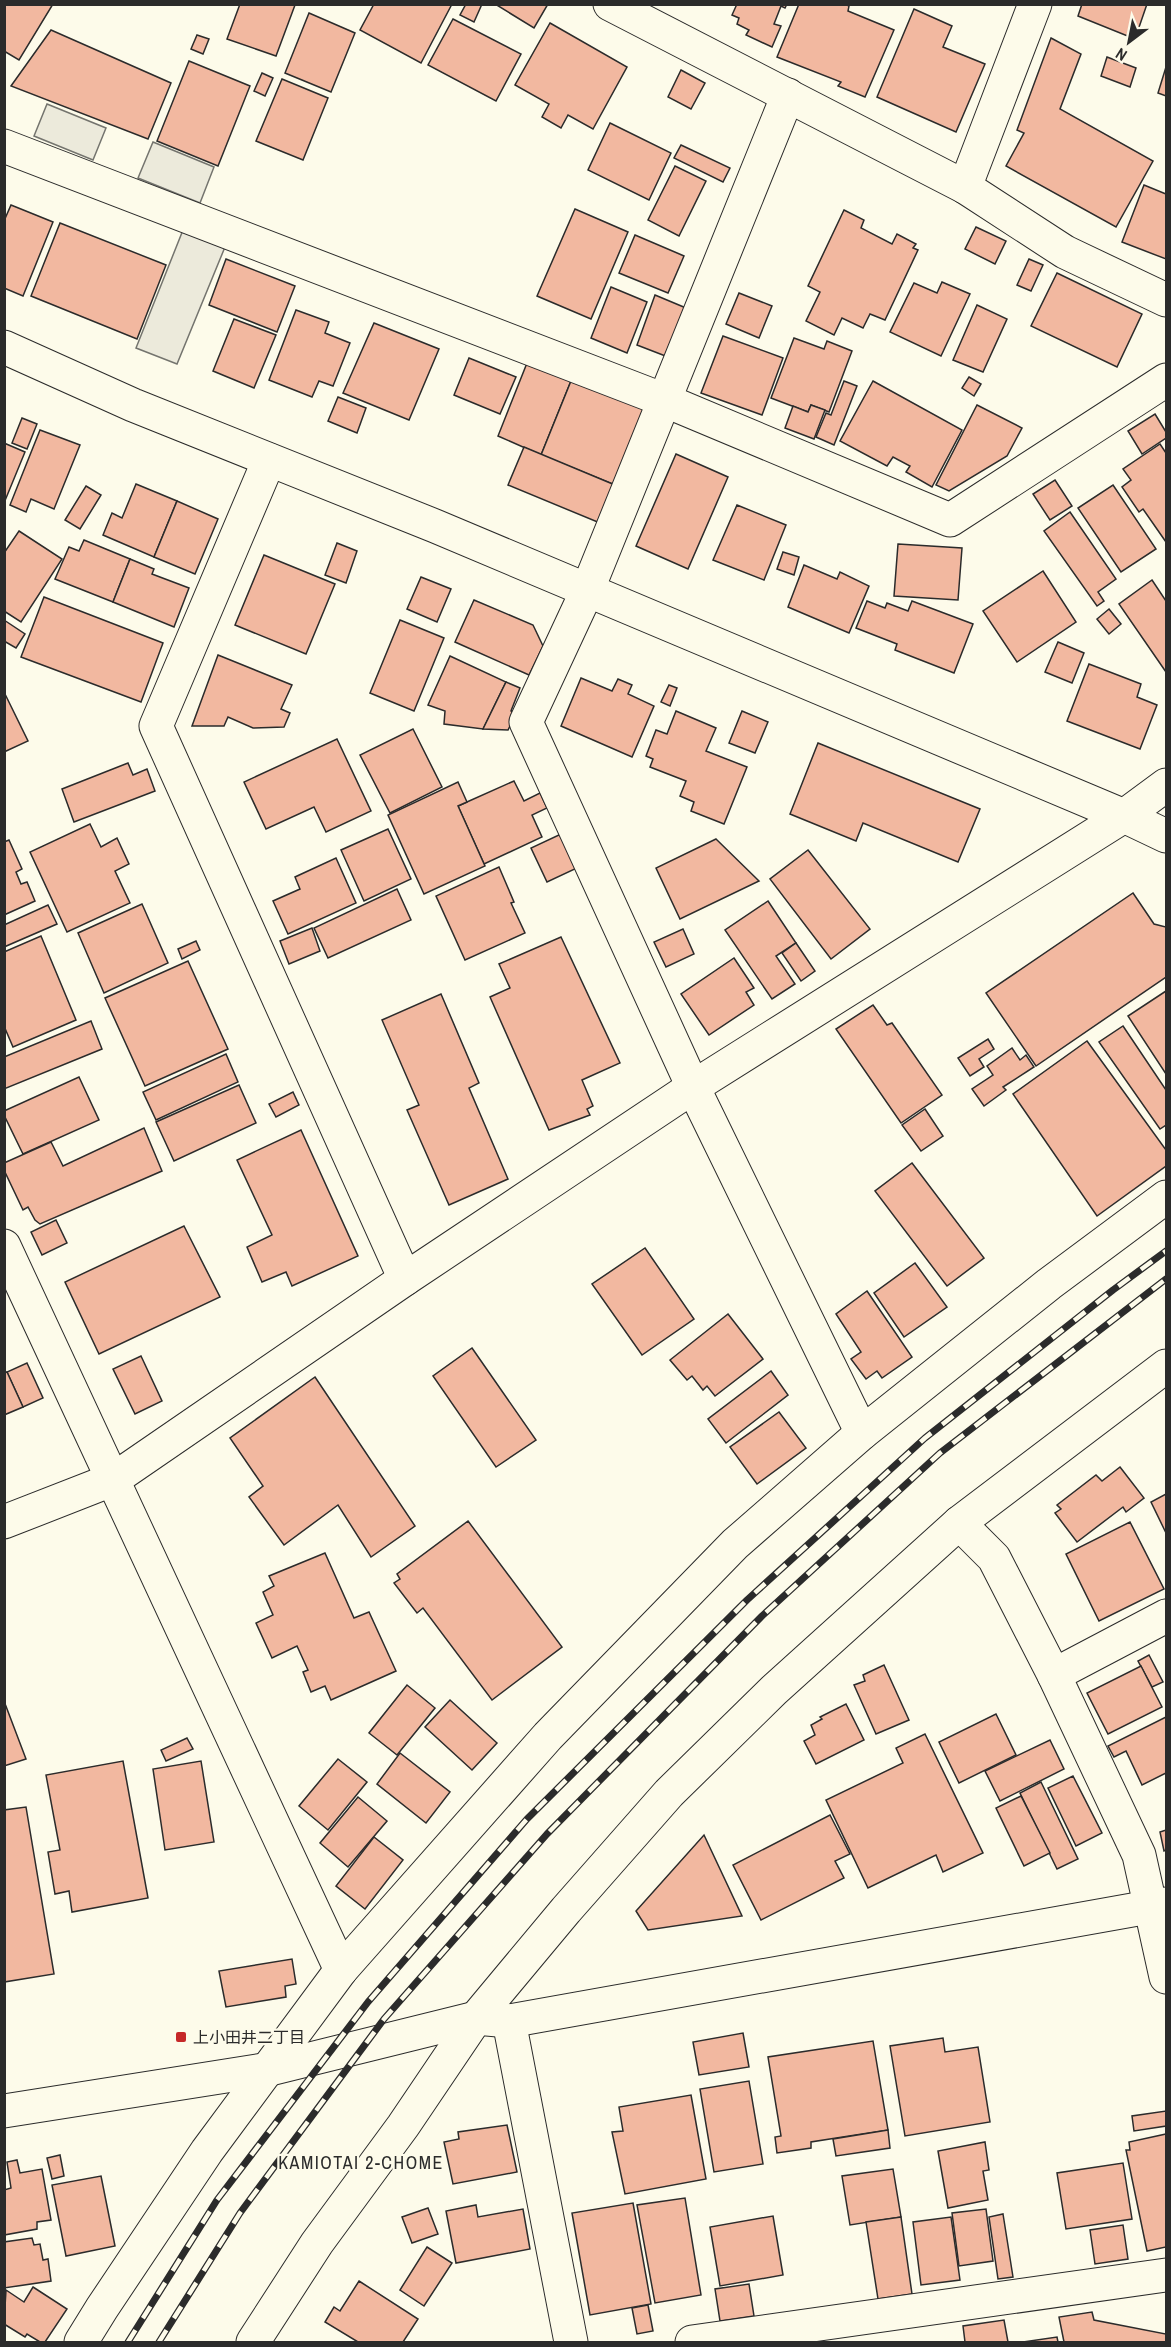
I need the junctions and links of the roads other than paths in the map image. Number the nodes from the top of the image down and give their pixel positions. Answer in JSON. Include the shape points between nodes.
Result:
{"nodes":[{"id":1,"x":610,"y":4,"type":"edge"},
{"id":2,"x":1035,"y":4,"type":"edge"},
{"id":3,"x":788,"y":95,"type":"junction"},
{"id":4,"x":4,"y":146,"type":"edge"},
{"id":5,"x":965,"y":187,"type":"junction"},
{"id":6,"x":1167,"y":300,"type":"edge"},
{"id":7,"x":4,"y":347,"type":"edge"},
{"id":8,"x":1167,"y":380,"type":"edge"},
{"id":9,"x":664,"y":400,"type":"junction"},
{"id":10,"x":270,"y":460,"type":"junction"},
{"id":11,"x":587,"y":591,"type":"junction"},
{"id":12,"x":1167,"y":785,"type":"edge"},
{"id":13,"x":1124,"y":816,"type":"junction"},
{"id":14,"x":1167,"y":836,"type":"edge"},
{"id":15,"x":693,"y":1087,"type":"junction"},
{"id":16,"x":1167,"y":1197,"type":"edge"},
{"id":17,"x":4,"y":1246,"type":"edge"},
{"id":18,"x":405,"y":1279,"type":"junction"},
{"id":19,"x":1167,"y":1366,"type":"edge"},
{"id":20,"x":862,"y":1433,"type":"junction"},
{"id":21,"x":114,"y":1479,"type":"junction"},
{"id":22,"x":4,"y":1522,"type":"edge"},
{"id":23,"x":959,"y":1523,"type":"junction"},
{"id":24,"x":1167,"y":1616,"type":"edge"},
{"id":25,"x":1054,"y":1675,"type":"junction"},
{"id":26,"x":1159,"y":1905,"type":"edge"},
{"id":27,"x":341,"y":1970,"type":"junction"},
{"id":28,"x":1167,"y":1977,"type":"edge"},
{"id":29,"x":476,"y":2018,"type":"junction"},
{"id":30,"x":509,"y":2021,"type":"junction"},
{"id":31,"x":270,"y":2069,"type":"junction"},
{"id":32,"x":4,"y":2111,"type":"edge"},
{"id":33,"x":1167,"y":2275,"type":"edge"},
{"id":34,"x":81,"y":2343,"type":"edge"},
{"id":35,"x":253,"y":2343,"type":"edge"},
{"id":36,"x":571,"y":2343,"type":"edge"},
{"id":37,"x":692,"y":2343,"type":"edge"}],
"edges":[{"from":1,"to":3,"type":"street"},
{"from":2,"to":5,"type":"street"},
{"from":3,"to":5,"type":"street"},
{"from":3,"to":9,"type":"street"},
{"from":4,"to":9,"type":"street"},
{"from":5,"to":6,"type":"street","via":[[1065,252]]},
{"from":7,"to":10,"type":"street"},
{"from":8,"to":9,"type":"street","via":[[950,520]]},
{"from":9,"to":11,"type":"street"},
{"from":10,"to":11,"type":"street"},
{"from":10,"to":18,"type":"street","via":[[156,726]]},
{"from":11,"to":13,"type":"street"},
{"from":11,"to":15,"type":"street","via":[[526,723]]},
{"from":12,"to":13,"type":"street"},
{"from":13,"to":14,"type":"street"},
{"from":13,"to":15,"type":"street"},
{"from":15,"to":18,"type":"street"},
{"from":15,"to":20,"type":"street"},
{"from":16,"to":20,"type":"street","via":[[1049,1284]]},
{"from":17,"to":21,"type":"street"},
{"from":18,"to":21,"type":"street"},
{"from":19,"to":23,"type":"street"},
{"from":20,"to":27,"type":"street","via":[[735,1544],[548,1736]]},
{"from":21,"to":22,"type":"street"},
{"from":21,"to":27,"type":"street"},
{"from":23,"to":25,"type":"street","via":[[994,1558]]},
{"from":23,"to":29,"type":"street","via":[[774,1690],[669,1793]]},
{"from":24,"to":25,"type":"street"},
{"from":25,"to":26,"type":"street","via":[[1140,1854]]},
{"from":26,"to":28,"type":"street"},
{"from":26,"to":30,"type":"street"},
{"from":27,"to":31,"type":"street"},
{"from":29,"to":30,"type":"street"},
{"from":29,"to":31,"type":"street"},
{"from":29,"to":35,"type":"street","via":[[317,2243]]},
{"from":30,"to":36,"type":"street"},
{"from":31,"to":32,"type":"street"},
{"from":31,"to":34,"type":"street","via":[[207,2151]]},
{"from":33,"to":37,"type":"street"}]}
